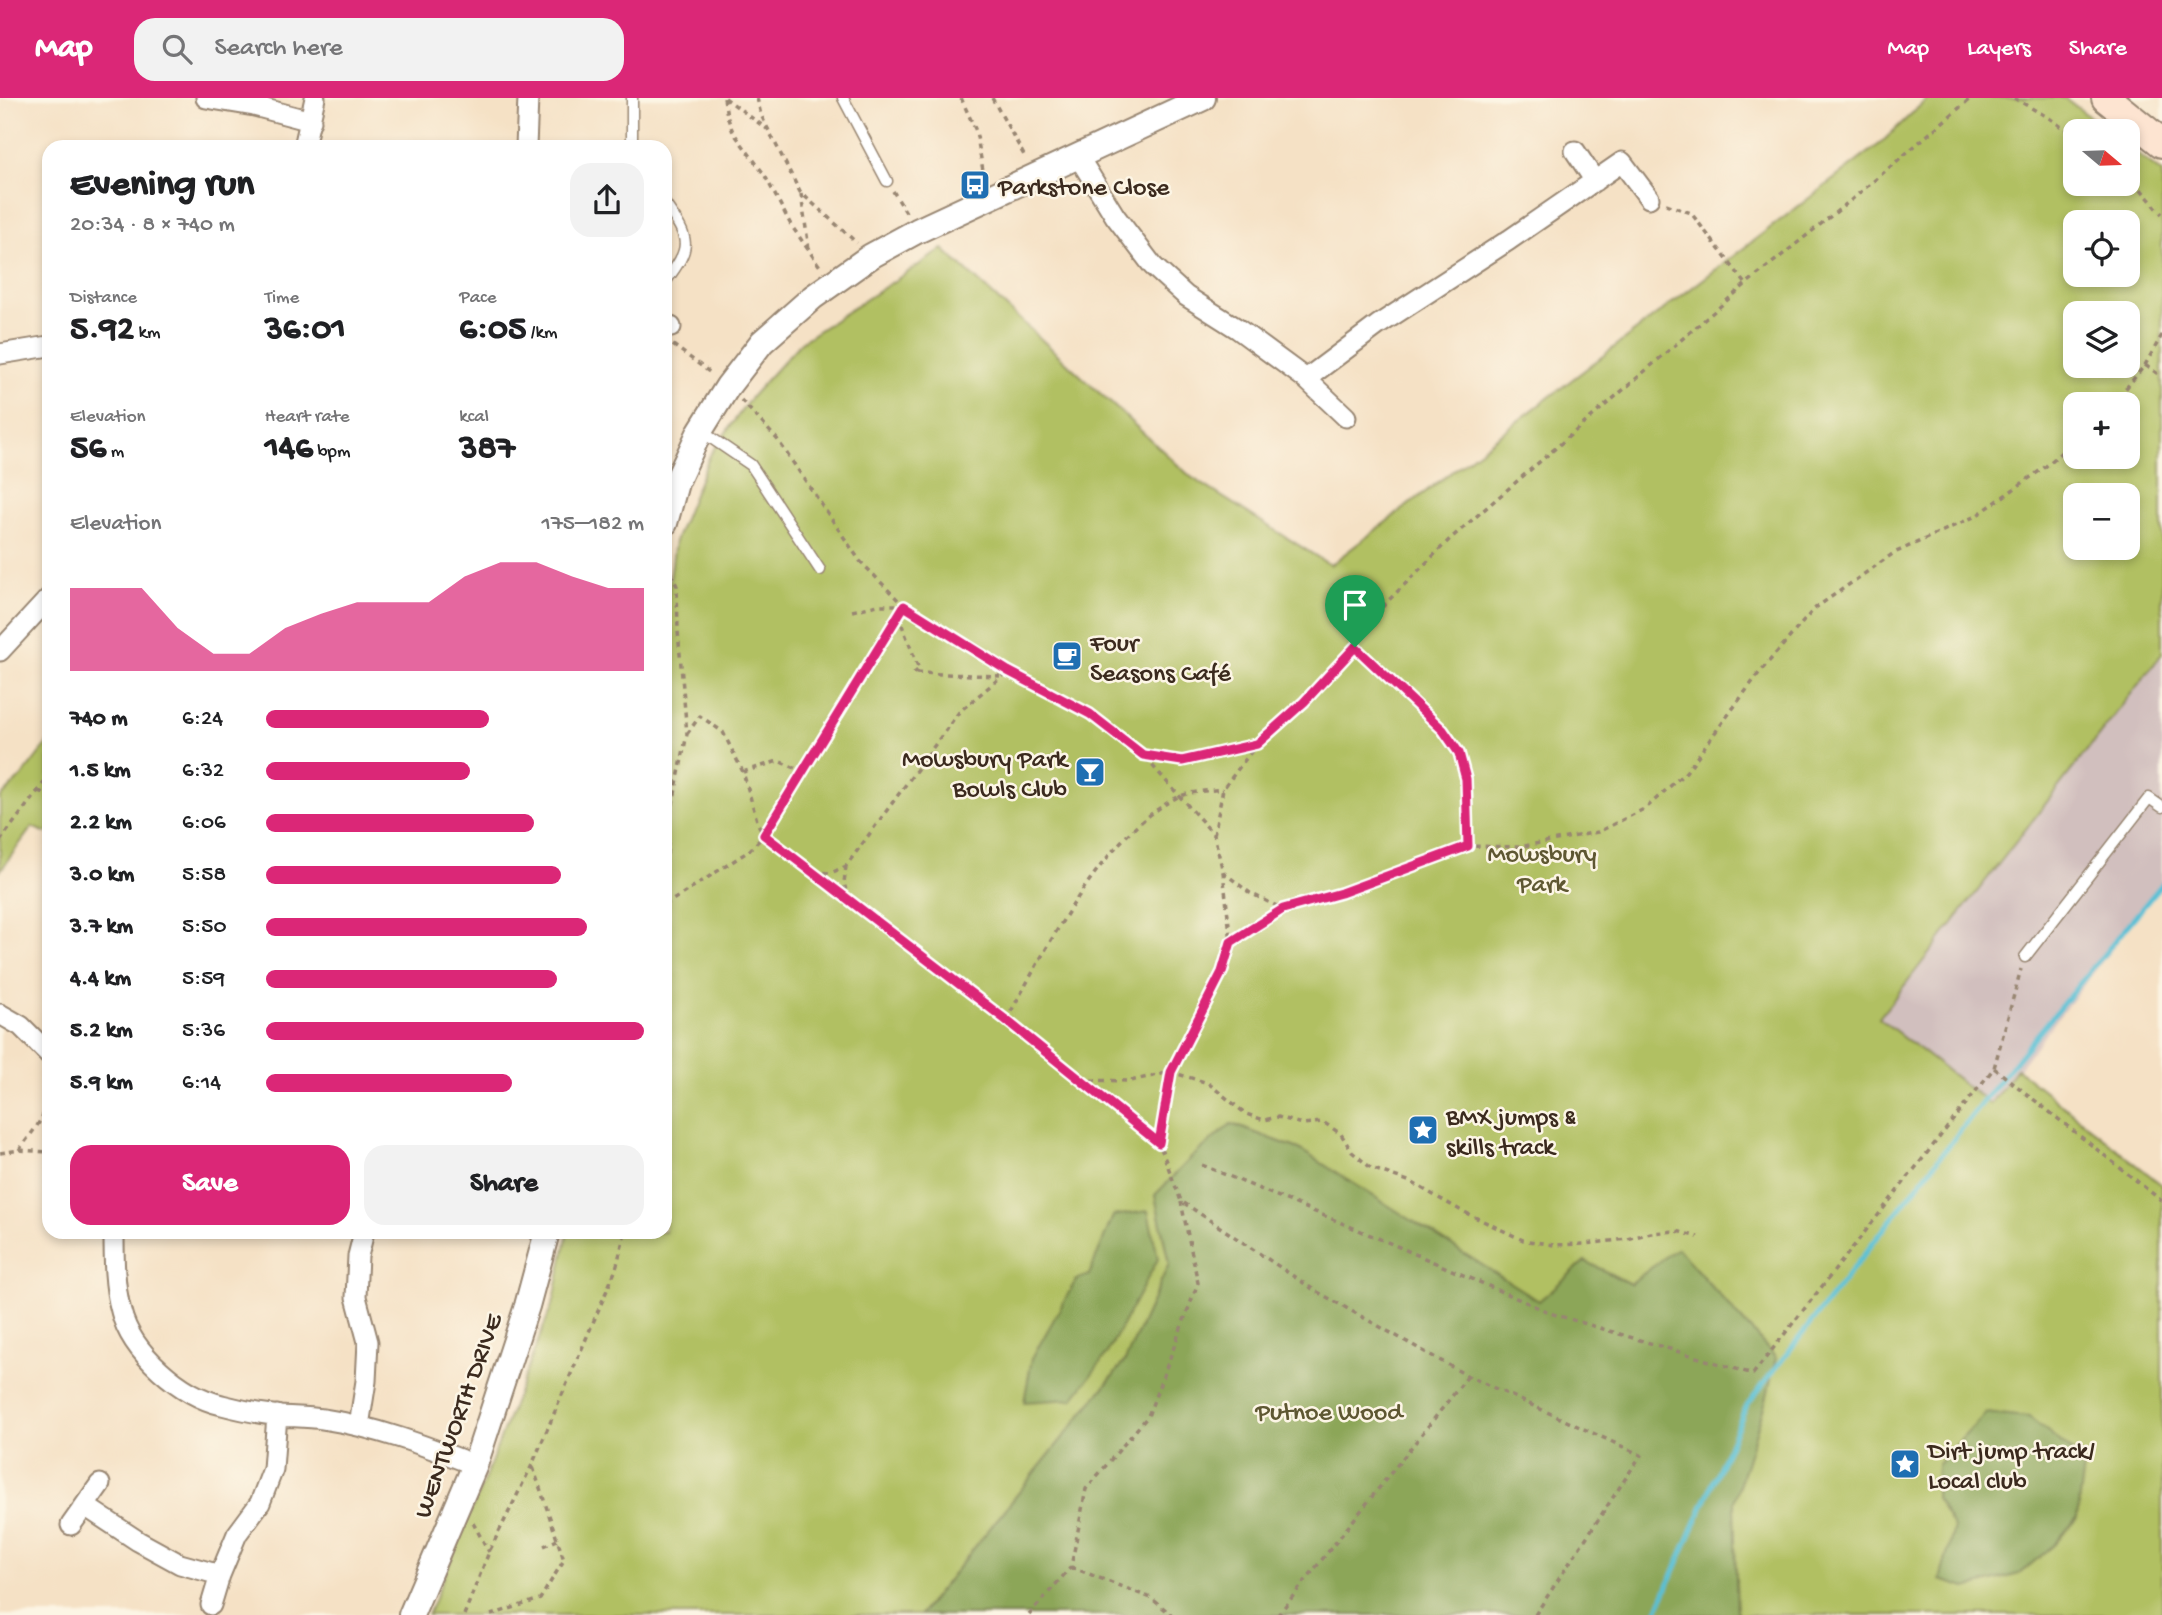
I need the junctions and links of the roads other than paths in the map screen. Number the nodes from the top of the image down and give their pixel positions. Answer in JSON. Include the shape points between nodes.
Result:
{"nodes":[{"id":1,"x":206,"y":98,"type":"edge"},
{"id":2,"x":315,"y":98,"type":"edge"},
{"id":3,"x":528,"y":98,"type":"edge"},
{"id":4,"x":632,"y":98,"type":"edge"},
{"id":5,"x":843,"y":98,"type":"edge"},
{"id":6,"x":1203,"y":98,"type":"edge"},
{"id":7,"x":2106,"y":98,"type":"edge"},
{"id":8,"x":1178,"y":104,"type":"edge"},
{"id":9,"x":311,"y":121,"type":"junction"},
{"id":10,"x":306,"y":140,"type":"edge"},
{"id":11,"x":526,"y":140,"type":"edge"},
{"id":12,"x":632,"y":140,"type":"edge"},
{"id":13,"x":2162,"y":143,"type":"edge"},
{"id":14,"x":1575,"y":151,"type":"dead end"},
{"id":15,"x":1078,"y":156,"type":"junction"},
{"id":16,"x":887,"y":181,"type":"road end"},
{"id":17,"x":1595,"y":181,"type":"junction"},
{"id":18,"x":1649,"y":198,"type":"road end"},
{"id":19,"x":672,"y":214,"type":"edge"},
{"id":20,"x":672,"y":273,"type":"edge"},
{"id":21,"x":42,"y":347,"type":"edge"},
{"id":22,"x":0,"y":355,"type":"edge"},
{"id":23,"x":1306,"y":379,"type":"junction"},
{"id":24,"x":1346,"y":417,"type":"dead end"},
{"id":25,"x":700,"y":430,"type":"junction"},
{"id":26,"x":672,"y":498,"type":"edge"},
{"id":27,"x":820,"y":570,"type":"dead end"},
{"id":28,"x":42,"y":606,"type":"edge"},
{"id":29,"x":0,"y":651,"type":"edge"},
{"id":30,"x":2162,"y":807,"type":"edge"},
{"id":31,"x":2025,"y":957,"type":"road end"},
{"id":32,"x":0,"y":1014,"type":"edge"},
{"id":33,"x":42,"y":1047,"type":"edge"},
{"id":34,"x":114,"y":1239,"type":"edge"},
{"id":35,"x":362,"y":1239,"type":"edge"},
{"id":36,"x":545,"y":1239,"type":"edge"},
{"id":37,"x":277,"y":1415,"type":"junction"},
{"id":38,"x":359,"y":1426,"type":"junction"},
{"id":39,"x":475,"y":1465,"type":"junction"},
{"id":40,"x":100,"y":1484,"type":"dead end"},
{"id":41,"x":85,"y":1506,"type":"junction"},
{"id":42,"x":71,"y":1525,"type":"dead end"},
{"id":43,"x":220,"y":1575,"type":"junction"},
{"id":44,"x":211,"y":1605,"type":"dead end"},
{"id":45,"x":411,"y":1615,"type":"edge"}],
"edges":[{"from":1,"to":9,"type":"street"},
{"from":2,"to":9,"type":"street"},
{"from":3,"to":11,"type":"street"},
{"from":4,"to":12,"type":"lane"},
{"from":5,"to":16,"type":"lane"},
{"from":6,"to":8,"type":"street"},
{"from":7,"to":13,"type":"main road"},
{"from":8,"to":15,"type":"street"},
{"from":9,"to":10,"type":"street"},
{"from":14,"to":17,"type":"street"},
{"from":15,"to":23,"type":"street","via":[[1153,266],[1186,296]]},
{"from":15,"to":25,"type":"street","via":[[917,231],[871,256],[813,297],[762,342]]},
{"from":17,"to":18,"type":"street","via":[[1622,162]]},
{"from":17,"to":23,"type":"street","via":[[1378,325]]},
{"from":19,"to":20,"type":"lane","via":[[686,247]]},
{"from":21,"to":22,"type":"street"},
{"from":23,"to":24,"type":"street"},
{"from":25,"to":26,"type":"street"},
{"from":25,"to":27,"type":"lane","via":[[751,465]]},
{"from":28,"to":29,"type":"street"},
{"from":30,"to":31,"type":"lane","via":[[2149,798]]},
{"from":32,"to":33,"type":"street","via":[[21,1026]]},
{"from":34,"to":37,"type":"street","via":[[121,1314],[136,1343],[163,1374],[219,1405]]},
{"from":35,"to":38,"type":"street","via":[[356,1297],[368,1342]]},
{"from":36,"to":39,"type":"street","name":"WENTWORTH DRIVE"},
{"from":37,"to":38,"type":"street"},
{"from":37,"to":43,"type":"street","via":[[273,1469],[260,1503],[237,1534]]},
{"from":38,"to":39,"type":"street"},
{"from":39,"to":45,"type":"street","name":"WENTWORTH DRIVE"},
{"from":40,"to":41,"type":"street"},
{"from":41,"to":42,"type":"street"},
{"from":41,"to":43,"type":"street","via":[[180,1564]]},
{"from":43,"to":44,"type":"street"}]}
